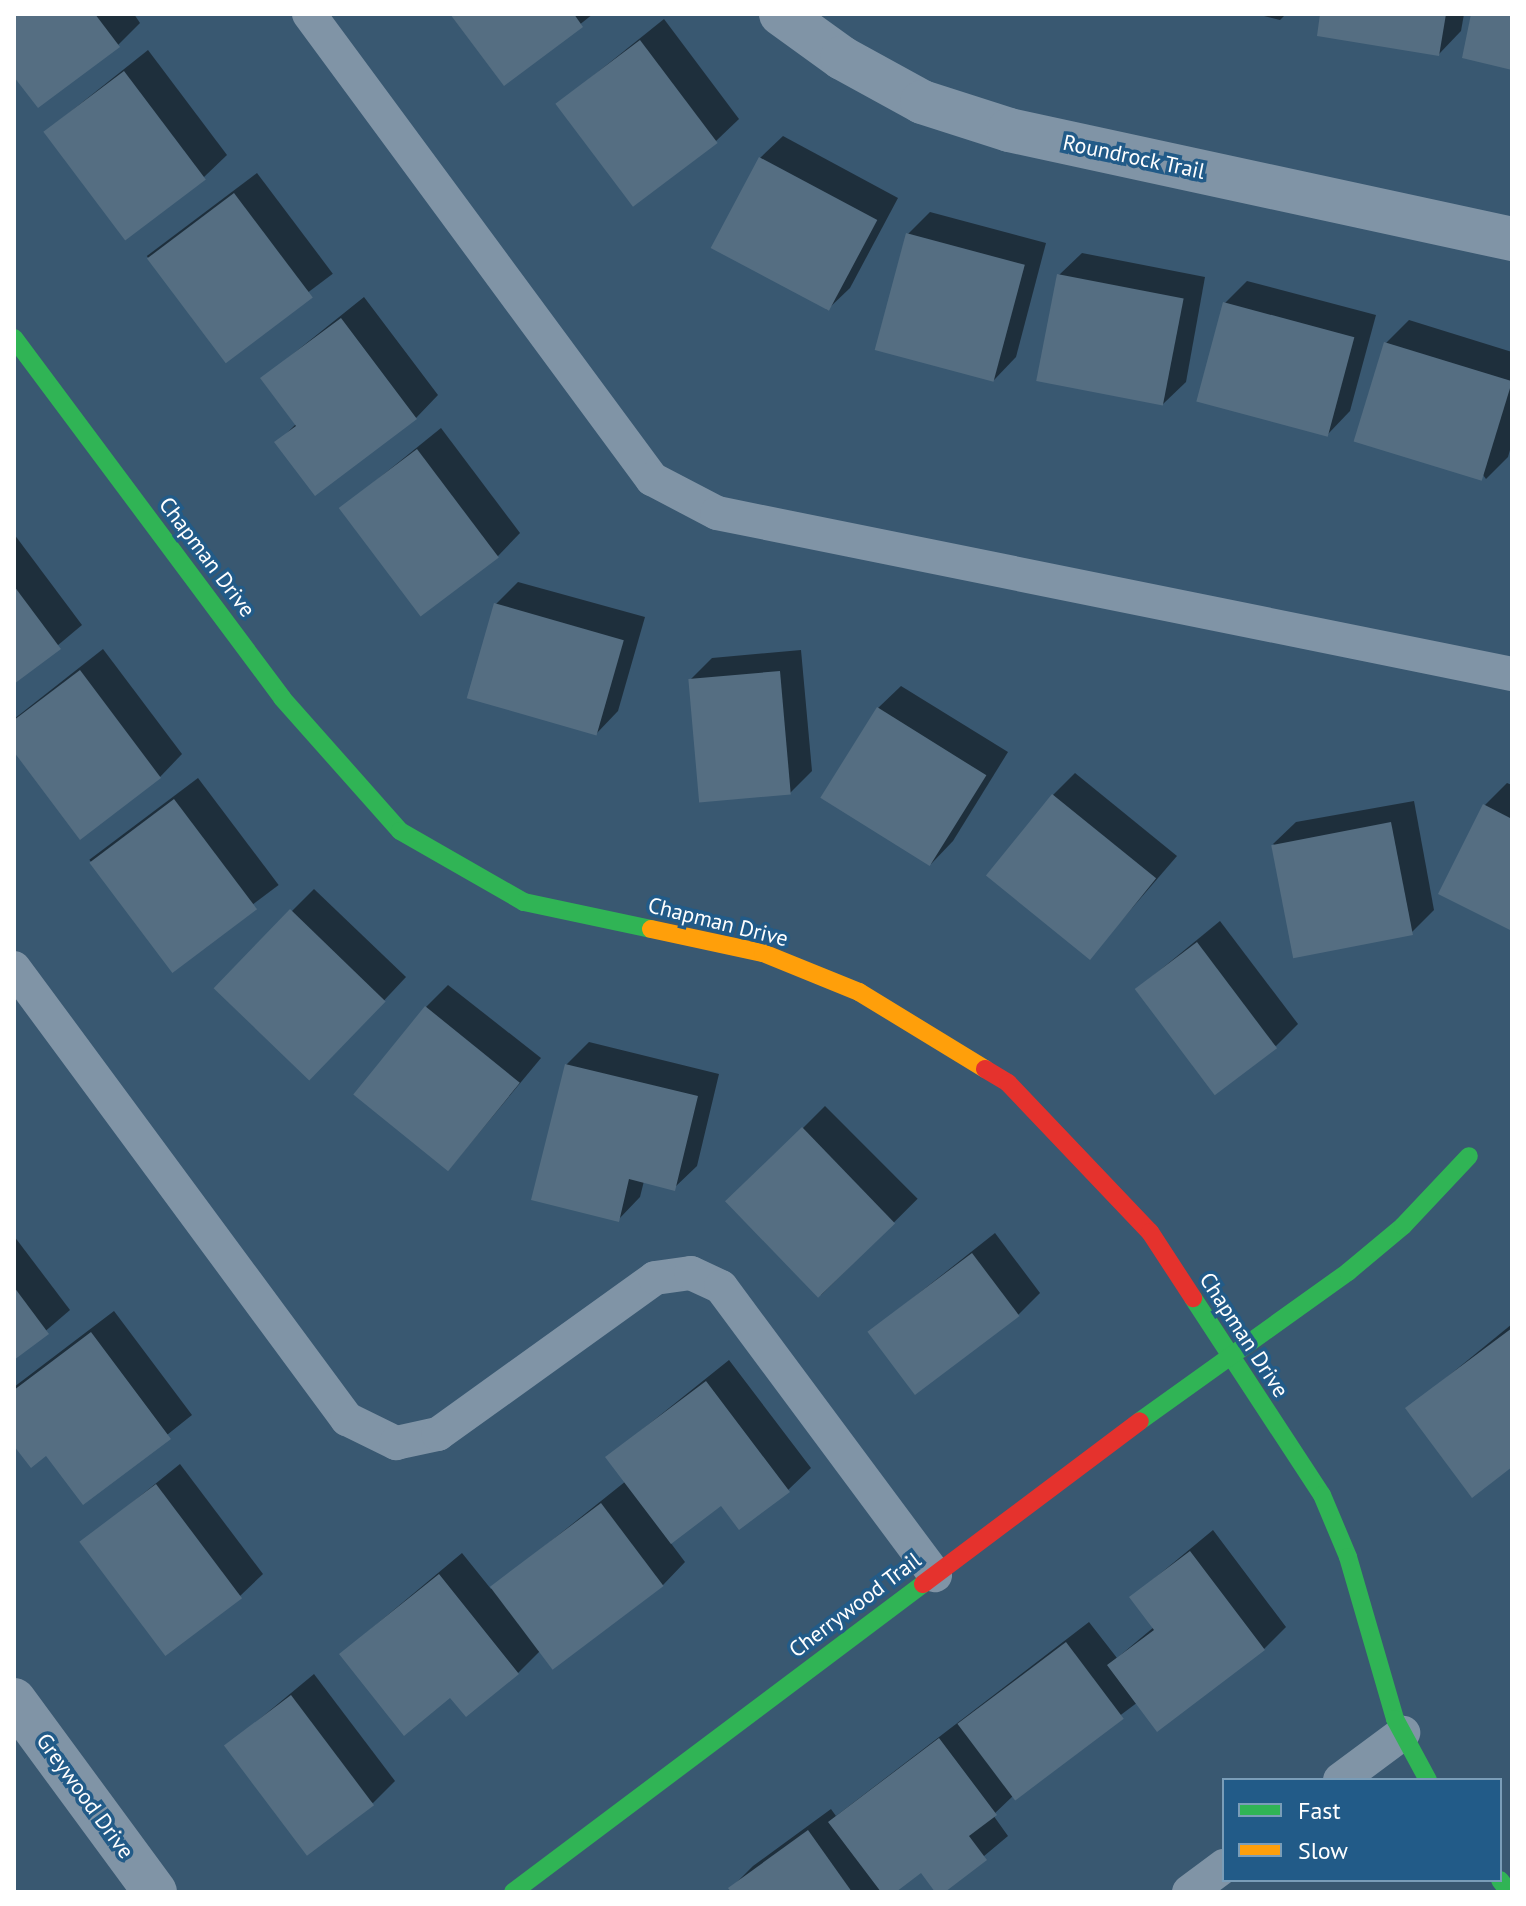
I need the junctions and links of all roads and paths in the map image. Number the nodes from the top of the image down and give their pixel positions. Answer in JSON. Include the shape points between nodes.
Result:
{"nodes":[{"id":1,"x":309,"y":14,"type":"edge"},
{"id":2,"x":781,"y":14,"type":"edge"},
{"id":3,"x":1512,"y":239,"type":"edge"},
{"id":4,"x":14,"y":338,"type":"edge"},
{"id":5,"x":1512,"y":674,"type":"edge"},
{"id":6,"x":14,"y":968,"type":"edge"},
{"id":7,"x":1469,"y":1156,"type":"dead end"},
{"id":8,"x":1227,"y":1356,"type":"junction"},
{"id":9,"x":935,"y":1575,"type":"junction"},
{"id":10,"x":14,"y":1700,"type":"edge"},
{"id":11,"x":1403,"y":1733,"type":"junction"},
{"id":12,"x":1343,"y":1778,"type":"edge"},
{"id":13,"x":1427,"y":1778,"type":"edge"},
{"id":14,"x":1222,"y":1867,"type":"edge"},
{"id":15,"x":155,"y":1892,"type":"edge"},
{"id":16,"x":513,"y":1892,"type":"edge"},
{"id":17,"x":1189,"y":1892,"type":"edge"}],
"edges":[{"from":1,"to":5,"type":"lane","via":[[652,479],[717,513]]},
{"from":2,"to":3,"type":"street","name":"Roundrock Trail","via":[[842,58],[922,102],[1009,130]]},
{"from":4,"to":8,"type":"street","name":"Chapman Drive","via":[[282,698],[400,831],[524,902],[763,953],[859,992],[1008,1083],[1150,1232]]},
{"from":6,"to":9,"type":"lane","via":[[347,1419],[396,1443],[438,1434],[655,1278],[691,1273],[721,1287]]},
{"from":7,"to":8,"type":"street","name":"Cherrywood Trail","via":[[1403,1226],[1359,1263]]},
{"from":8,"to":9,"type":"street","name":"Cherrywood Trail"},
{"from":8,"to":11,"type":"street","name":"Chapman Drive","via":[[1322,1495],[1348,1557]]},
{"from":9,"to":16,"type":"street","name":"Cherrywood Trail"},
{"from":10,"to":15,"type":"street","name":"Greywood Drive"},
{"from":11,"to":12,"type":"lane"},
{"from":11,"to":13,"type":"street","name":"Chapman Drive"},
{"from":14,"to":17,"type":"lane"}]}
